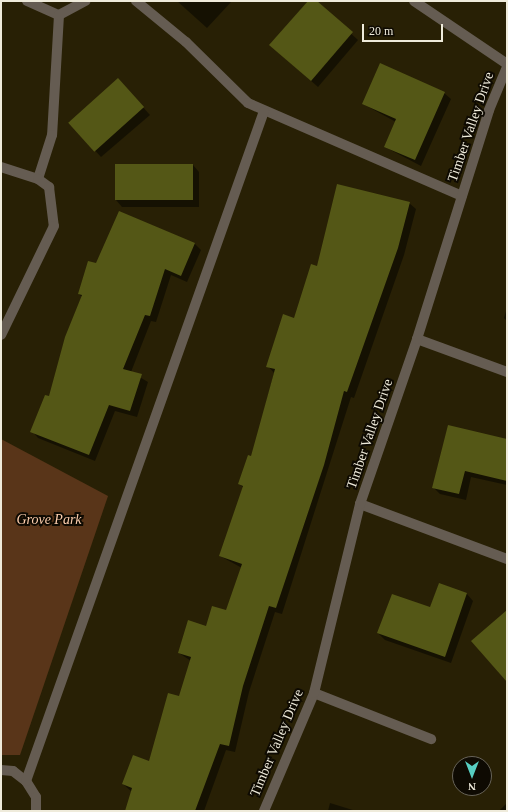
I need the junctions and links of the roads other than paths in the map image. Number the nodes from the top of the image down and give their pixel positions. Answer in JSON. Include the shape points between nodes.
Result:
{"nodes":[{"id":1,"x":27,"y":1,"type":"edge"},
{"id":2,"x":85,"y":1,"type":"edge"},
{"id":3,"x":136,"y":1,"type":"edge"},
{"id":4,"x":414,"y":1,"type":"edge"},
{"id":5,"x":59,"y":15,"type":"junction"},
{"id":6,"x":507,"y":64,"type":"edge"},
{"id":7,"x":507,"y":68,"type":"edge"},
{"id":8,"x":264,"y":111,"type":"junction"},
{"id":9,"x":1,"y":167,"type":"edge"},
{"id":10,"x":38,"y":179,"type":"junction"},
{"id":11,"x":462,"y":196,"type":"junction"},
{"id":12,"x":1,"y":335,"type":"edge"},
{"id":13,"x":417,"y":339,"type":"junction"},
{"id":14,"x":507,"y":372,"type":"edge"},
{"id":15,"x":360,"y":504,"type":"junction"},
{"id":16,"x":507,"y":559,"type":"edge"},
{"id":17,"x":314,"y":693,"type":"junction"},
{"id":18,"x":431,"y":739,"type":"dead end"},
{"id":19,"x":1,"y":770,"type":"edge"},
{"id":20,"x":26,"y":781,"type":"junction"},
{"id":21,"x":36,"y":811,"type":"edge"},
{"id":22,"x":264,"y":811,"type":"edge"}],
"edges":[{"from":1,"to":5,"type":"street"},
{"from":2,"to":5,"type":"street"},
{"from":3,"to":8,"type":"street","via":[[186,42],[248,103]]},
{"from":4,"to":6,"type":"street"},
{"from":5,"to":10,"type":"street","via":[[52,135]]},
{"from":7,"to":11,"type":"street","name":"Timber Valley Drive","via":[[489,110]]},
{"from":8,"to":11,"type":"street"},
{"from":8,"to":20,"type":"street"},
{"from":9,"to":10,"type":"street"},
{"from":10,"to":12,"type":"street","via":[[48,187],[54,226]]},
{"from":11,"to":13,"type":"street","name":"Timber Valley Drive"},
{"from":13,"to":14,"type":"street"},
{"from":13,"to":15,"type":"street","name":"Timber Valley Drive"},
{"from":15,"to":16,"type":"street"},
{"from":15,"to":17,"type":"street","name":"Timber Valley Drive"},
{"from":17,"to":18,"type":"street"},
{"from":17,"to":22,"type":"street","name":"Timber Valley Drive"},
{"from":19,"to":20,"type":"street","via":[[13,771]]},
{"from":20,"to":21,"type":"street","via":[[36,797]]}]}
